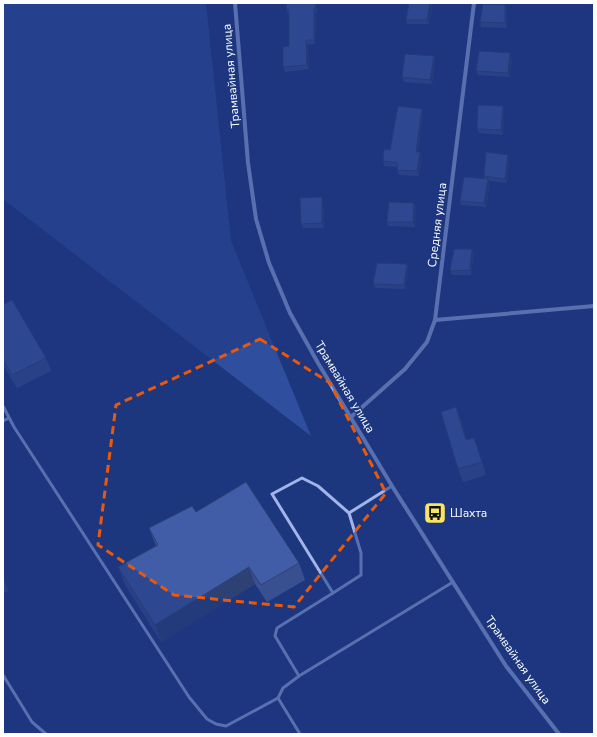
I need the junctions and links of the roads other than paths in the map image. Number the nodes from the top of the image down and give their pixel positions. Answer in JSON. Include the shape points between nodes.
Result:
{"nodes":[{"id":1,"x":235,"y":3,"type":"edge"},
{"id":2,"x":474,"y":3,"type":"edge"},
{"id":3,"x":594,"y":306,"type":"edge"},
{"id":4,"x":435,"y":320,"type":"junction"},
{"id":5,"x":3,"y":406,"type":"edge"},
{"id":6,"x":351,"y":417,"type":"junction"},
{"id":7,"x":9,"y":418,"type":"junction"},
{"id":8,"x":3,"y":421,"type":"edge"},
{"id":9,"x":392,"y":486,"type":"junction"},
{"id":10,"x":349,"y":513,"type":"junction"},
{"id":11,"x":453,"y":582,"type":"junction"},
{"id":12,"x":333,"y":593,"type":"junction"},
{"id":13,"x":3,"y":675,"type":"edge"},
{"id":14,"x":300,"y":676,"type":"junction"},
{"id":15,"x":278,"y":698,"type":"junction"},
{"id":16,"x":46,"y":734,"type":"edge"},
{"id":17,"x":300,"y":734,"type":"edge"},
{"id":18,"x":559,"y":734,"type":"edge"}],
"edges":[{"from":1,"to":6,"type":"street","name":"Трамвайная улица","via":[[248,163],[256,220],[269,263],[290,313]]},
{"from":2,"to":4,"type":"street","name":"Средняя улица"},
{"from":3,"to":4,"type":"street"},
{"from":4,"to":6,"type":"street","name":"Средняя улица","via":[[427,342],[405,369]]},
{"from":5,"to":7,"type":"lane"},
{"from":6,"to":9,"type":"street","name":"Трамвайная улица"},
{"from":7,"to":8,"type":"lane"},
{"from":7,"to":15,"type":"lane","via":[[189,697],[206,719],[226,726]]},
{"from":9,"to":10,"type":"lane"},
{"from":9,"to":11,"type":"street","name":"Трамвайная улица"},
{"from":10,"to":12,"type":"lane","via":[[361,553],[361,575]]},
{"from":10,"to":12,"type":"lane","via":[[318,486],[302,478],[272,494]]},
{"from":11,"to":14,"type":"lane"},
{"from":11,"to":18,"type":"street","name":"Трамвайная улица","via":[[506,666]]},
{"from":12,"to":14,"type":"lane","via":[[277,628],[275,636]]},
{"from":13,"to":16,"type":"lane","via":[[32,722]]},
{"from":14,"to":15,"type":"lane","via":[[283,688]]},
{"from":15,"to":17,"type":"lane"}]}
